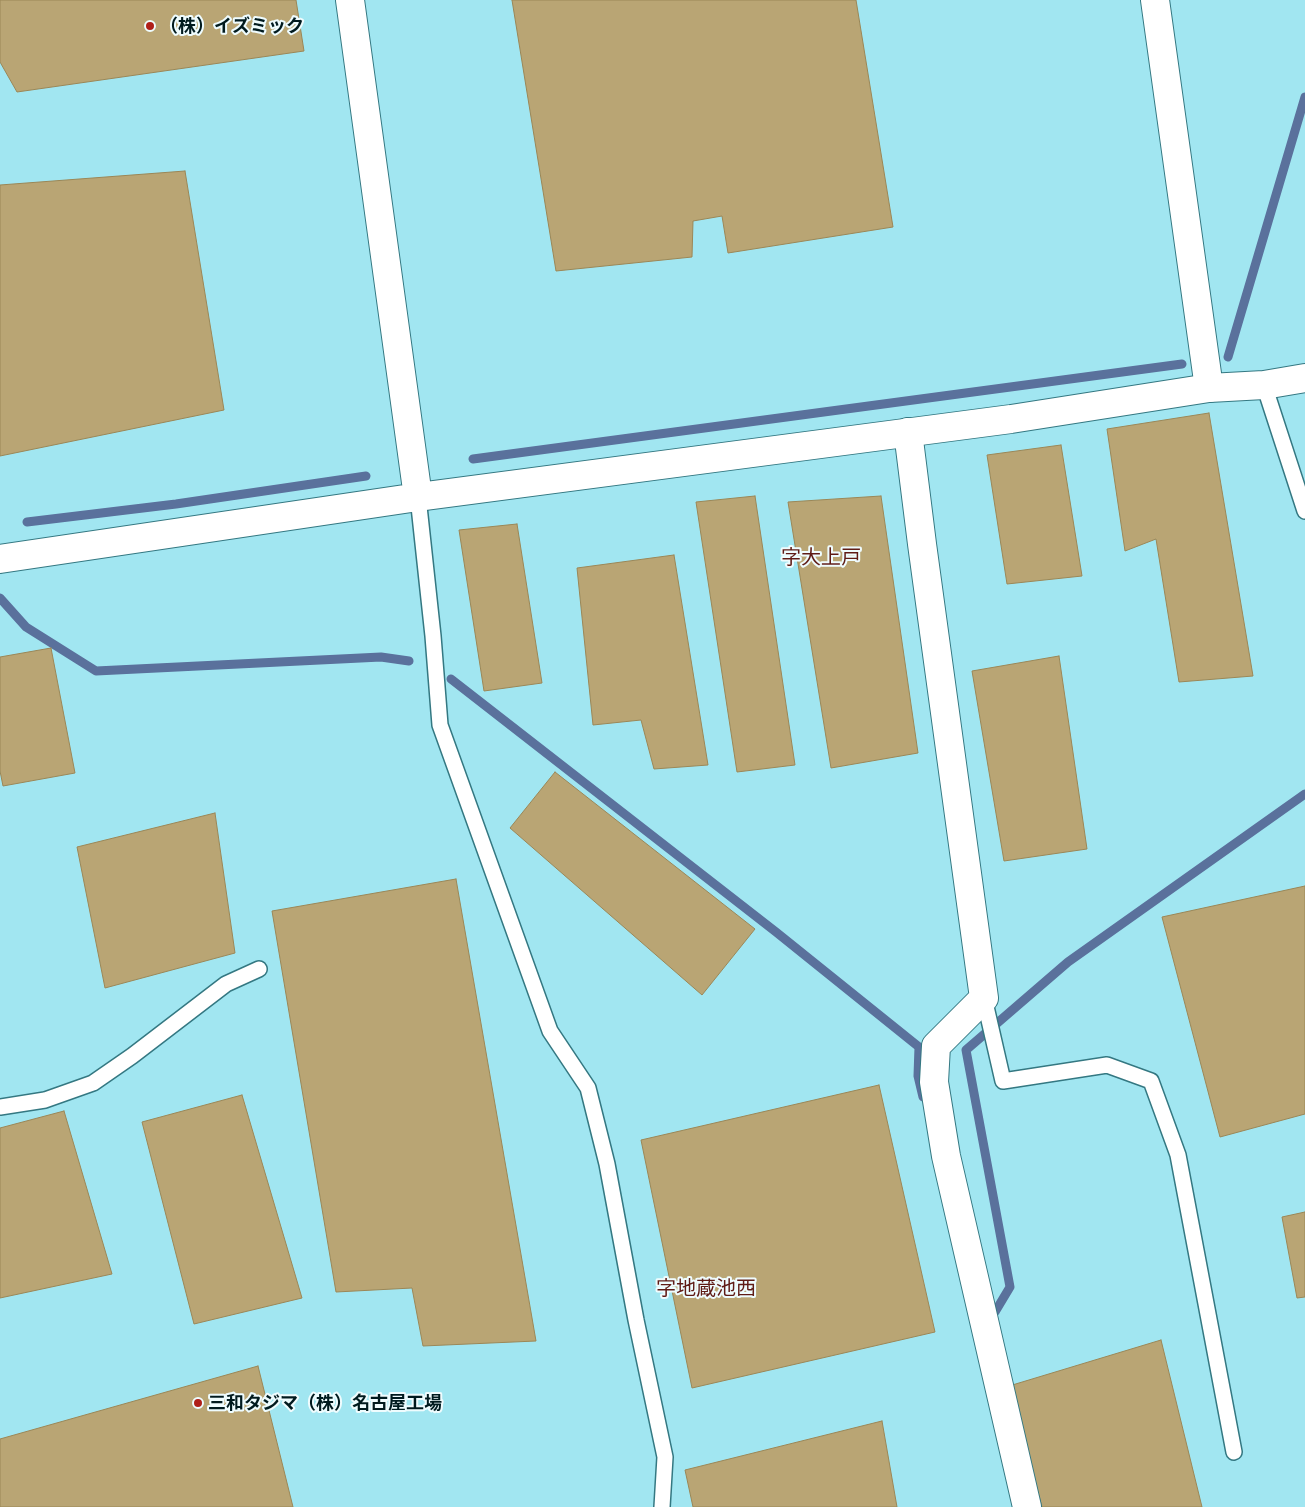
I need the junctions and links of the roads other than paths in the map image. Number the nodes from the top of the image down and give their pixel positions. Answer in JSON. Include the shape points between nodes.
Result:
{"nodes":[{"id":1,"x":350,"y":0,"type":"edge"},
{"id":2,"x":1155,"y":0,"type":"edge"},
{"id":3,"x":1304,"y":373,"type":"edge"},
{"id":4,"x":1264,"y":386,"type":"junction"},
{"id":5,"x":1209,"y":388,"type":"junction"},
{"id":6,"x":908,"y":432,"type":"junction"},
{"id":7,"x":418,"y":497,"type":"junction"},
{"id":8,"x":1305,"y":511,"type":"edge"},
{"id":9,"x":0,"y":559,"type":"edge"},
{"id":10,"x":259,"y":969,"type":"dead end"},
{"id":11,"x":986,"y":1007,"type":"junction"},
{"id":12,"x":0,"y":1106,"type":"edge"},
{"id":13,"x":1234,"y":1452,"type":"dead end"},
{"id":14,"x":662,"y":1507,"type":"edge"},
{"id":15,"x":1027,"y":1507,"type":"edge"}],
"edges":[{"from":1,"to":7,"type":"street"},
{"from":2,"to":5,"type":"street"},
{"from":3,"to":4,"type":"street"},
{"from":4,"to":5,"type":"street"},
{"from":4,"to":8,"type":"lane"},
{"from":5,"to":6,"type":"street"},
{"from":6,"to":7,"type":"street"},
{"from":6,"to":11,"type":"street"},
{"from":7,"to":9,"type":"street"},
{"from":7,"to":14,"type":"lane","via":[[440,725],[550,1031],[588,1088],[607,1164],[665,1458]]},
{"from":10,"to":12,"type":"lane","via":[[226,984],[92,1083],[45,1100]]},
{"from":11,"to":13,"type":"lane","via":[[1003,1081],[1107,1065],[1151,1081],[1178,1155]]},
{"from":11,"to":15,"type":"street","via":[[936,1046],[934,1082],[946,1156]]}]}
